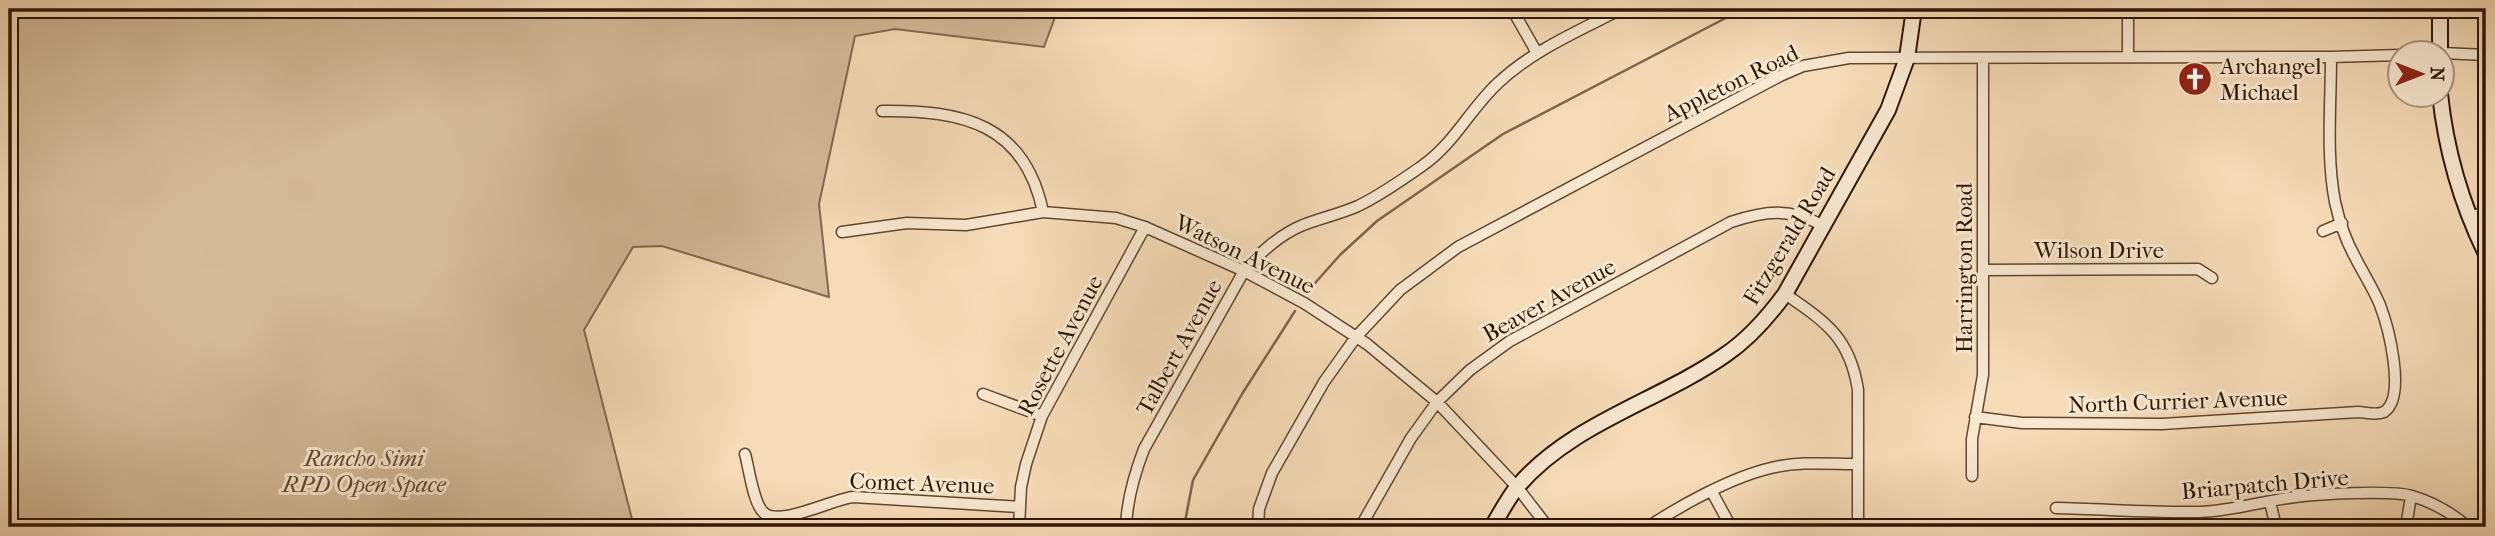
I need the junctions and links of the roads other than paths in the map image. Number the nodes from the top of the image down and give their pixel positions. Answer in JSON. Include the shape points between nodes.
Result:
{"nodes":[{"id":1,"x":1512,"y":9,"type":"edge"},
{"id":2,"x":1621,"y":9,"type":"edge"},
{"id":3,"x":1913,"y":9,"type":"edge"},
{"id":4,"x":2128,"y":9,"type":"edge"},
{"id":5,"x":2440,"y":9,"type":"edge"},
{"id":6,"x":2441,"y":38,"type":"edge"},
{"id":7,"x":1538,"y":53,"type":"junction"},
{"id":8,"x":2456,"y":54,"type":"edge"},
{"id":9,"x":2386,"y":55,"type":"edge"},
{"id":10,"x":2486,"y":55,"type":"edge"},
{"id":11,"x":2128,"y":57,"type":"junction"},
{"id":12,"x":2331,"y":57,"type":"junction"},
{"id":13,"x":1907,"y":58,"type":"junction"},
{"id":14,"x":1983,"y":58,"type":"junction"},
{"id":15,"x":2442,"y":108,"type":"edge"},
{"id":16,"x":882,"y":111,"type":"dead end"},
{"id":17,"x":2486,"y":211,"type":"edge"},
{"id":18,"x":1043,"y":212,"type":"junction"},
{"id":19,"x":2469,"y":218,"type":"junction"},
{"id":20,"x":2342,"y":223,"type":"junction"},
{"id":21,"x":1824,"y":226,"type":"junction"},
{"id":22,"x":1145,"y":228,"type":"junction"},
{"id":23,"x":2323,"y":231,"type":"dead end"},
{"id":24,"x":842,"y":232,"type":"dead end"},
{"id":25,"x":2486,"y":254,"type":"edge"},
{"id":26,"x":1983,"y":270,"type":"junction"},
{"id":27,"x":1244,"y":271,"type":"junction"},
{"id":28,"x":2212,"y":278,"type":"dead end"},
{"id":29,"x":1785,"y":294,"type":"junction"},
{"id":30,"x":1356,"y":337,"type":"junction"},
{"id":31,"x":983,"y":394,"type":"dead end"},
{"id":32,"x":1437,"y":402,"type":"junction"},
{"id":33,"x":1042,"y":416,"type":"junction"},
{"id":34,"x":1975,"y":417,"type":"junction"},
{"id":35,"x":745,"y":454,"type":"dead end"},
{"id":36,"x":1858,"y":464,"type":"junction"},
{"id":37,"x":1972,"y":476,"type":"dead end"},
{"id":38,"x":1517,"y":487,"type":"junction"},
{"id":39,"x":1712,"y":492,"type":"junction"},
{"id":40,"x":2412,"y":496,"type":"junction"},
{"id":41,"x":2270,"y":502,"type":"junction"},
{"id":42,"x":1020,"y":507,"type":"junction"},
{"id":43,"x":2056,"y":508,"type":"dead end"},
{"id":44,"x":1361,"y":526,"type":"edge"},
{"id":45,"x":1019,"y":527,"type":"edge"},
{"id":46,"x":1126,"y":527,"type":"edge"},
{"id":47,"x":1258,"y":527,"type":"edge"},
{"id":48,"x":1492,"y":527,"type":"edge"},
{"id":49,"x":1548,"y":527,"type":"edge"},
{"id":50,"x":1648,"y":527,"type":"edge"},
{"id":51,"x":1731,"y":527,"type":"edge"},
{"id":52,"x":1858,"y":527,"type":"edge"},
{"id":53,"x":2276,"y":527,"type":"edge"},
{"id":54,"x":2406,"y":527,"type":"edge"},
{"id":55,"x":2468,"y":527,"type":"edge"}],
"edges":[{"from":1,"to":7,"type":"street"},
{"from":2,"to":7,"type":"street","name":"Talbert Avenue"},
{"from":3,"to":13,"type":"main road","name":"Fitzgerald Road"},
{"from":4,"to":11,"type":"street"},
{"from":5,"to":6,"type":"main road"},
{"from":7,"to":27,"type":"street","name":"Talbert Avenue","via":[[1496,84],[1452,139],[1425,164],[1360,205],[1283,236]]},
{"from":8,"to":10,"type":"street"},
{"from":9,"to":12,"type":"street","name":"Appleton Road"},
{"from":11,"to":12,"type":"street","name":"Appleton Road"},
{"from":11,"to":14,"type":"street","name":"Appleton Road"},
{"from":12,"to":20,"type":"street","via":[[2331,176]]},
{"from":13,"to":14,"type":"street","name":"Appleton Road"},
{"from":13,"to":21,"type":"main road","name":"Fitzgerald Road","via":[[1888,110]]},
{"from":13,"to":30,"type":"street","name":"Appleton Road","via":[[1828,60],[1780,76],[1458,247],[1400,290]]},
{"from":14,"to":26,"type":"street","name":"Harrington Road"},
{"from":15,"to":19,"type":"main road","via":[[2452,164]]},
{"from":16,"to":18,"type":"street","via":[[955,117],[990,129],[1010,144],[1028,167]]},
{"from":17,"to":19,"type":"street"},
{"from":18,"to":22,"type":"street","name":"Watson Avenue","via":[[1116,218]]},
{"from":18,"to":24,"type":"street","name":"Watson Avenue","via":[[966,225],[898,224]]},
{"from":19,"to":25,"type":"main road"},
{"from":20,"to":23,"type":"street"},
{"from":20,"to":34,"type":"street","name":"North Currier Avenue","via":[[2378,301],[2391,347],[2395,394],[2383,412],[2162,424],[2022,424]]},
{"from":21,"to":29,"type":"main road","name":"Fitzgerald Road"},
{"from":21,"to":32,"type":"street","name":"Beaver Avenue","via":[[1800,215],[1778,212],[1731,222],[1510,341]]},
{"from":22,"to":27,"type":"street","name":"Watson Avenue"},
{"from":22,"to":33,"type":"street","name":"Rosette Avenue"},
{"from":26,"to":28,"type":"street","name":"Wilson Drive","via":[[2198,269]]},
{"from":26,"to":34,"type":"street","name":"Harrington Road","via":[[1983,375]]},
{"from":27,"to":30,"type":"street","name":"Watson Avenue"},
{"from":27,"to":46,"type":"street","name":"Talbert Avenue","via":[[1144,449],[1133,478]]},
{"from":29,"to":36,"type":"street","via":[[1829,326],[1850,356],[1858,390]]},
{"from":29,"to":38,"type":"main road","name":"Fitzgerald Road","via":[[1758,327],[1727,354],[1570,442]]},
{"from":30,"to":32,"type":"street","name":"Watson Avenue"},
{"from":30,"to":47,"type":"street","name":"Appleton Road","via":[[1324,382],[1272,473],[1259,509]]},
{"from":31,"to":33,"type":"street"},
{"from":32,"to":38,"type":"street","name":"Watson Avenue"},
{"from":32,"to":44,"type":"street","name":"Beaver Avenue"},
{"from":33,"to":42,"type":"street","name":"Rosette Avenue","via":[[1026,464]]},
{"from":34,"to":37,"type":"street","name":"Harrington Road"},
{"from":35,"to":42,"type":"street","name":"Comet Avenue","via":[[758,504],[773,517],[789,517],[853,497]]},
{"from":36,"to":39,"type":"street","via":[[1773,467]]},
{"from":36,"to":52,"type":"street"},
{"from":38,"to":48,"type":"main road","name":"Fitzgerald Road"},
{"from":38,"to":49,"type":"street","name":"Watson Avenue"},
{"from":39,"to":50,"type":"street"},
{"from":39,"to":51,"type":"street"},
{"from":40,"to":41,"type":"street","name":"Briarpatch Drive","via":[[2320,495]]},
{"from":40,"to":54,"type":"street"},
{"from":40,"to":55,"type":"street","name":"Briarpatch Drive"},
{"from":41,"to":43,"type":"street","name":"Briarpatch Drive","via":[[2200,512]]},
{"from":41,"to":53,"type":"street"},
{"from":42,"to":45,"type":"street","name":"Rosette Avenue"}]}
